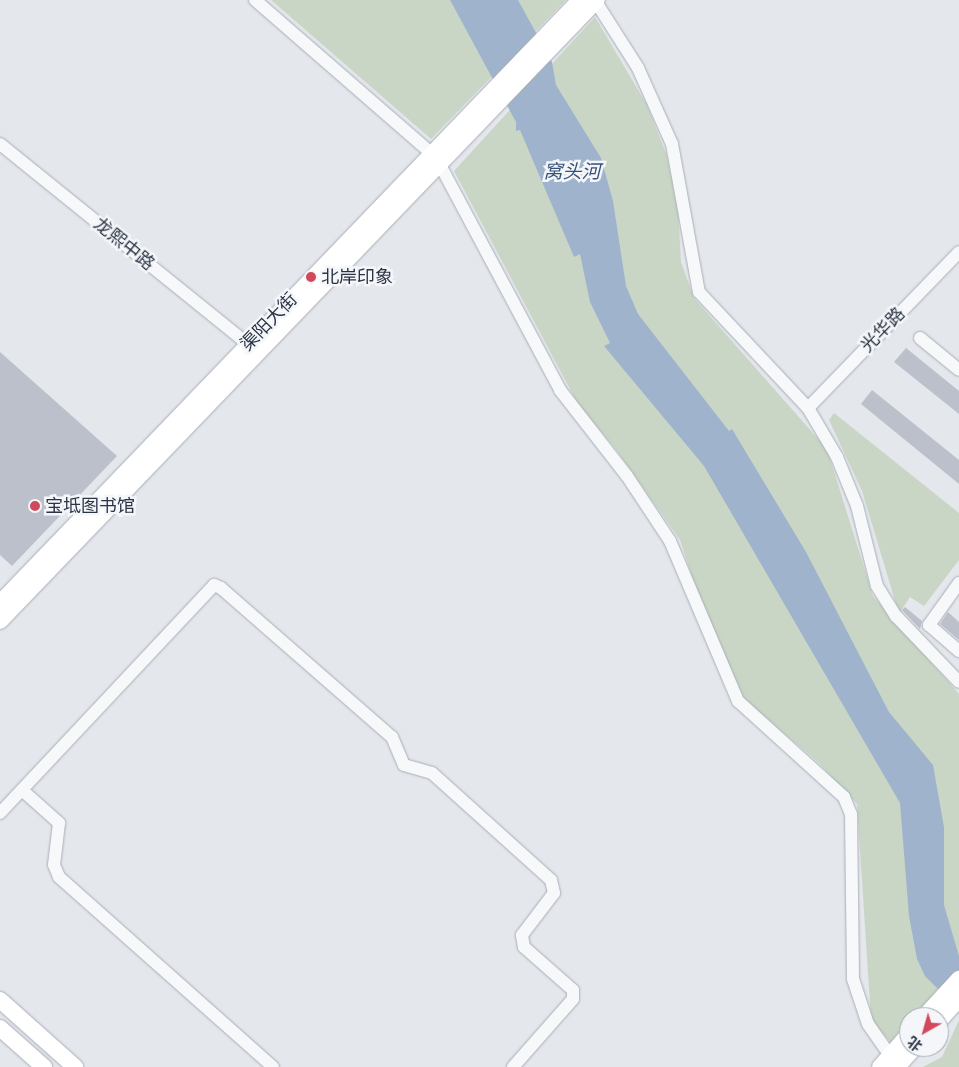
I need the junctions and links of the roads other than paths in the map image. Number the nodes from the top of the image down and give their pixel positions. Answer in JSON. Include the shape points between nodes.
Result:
{"nodes":[{"id":1,"x":255,"y":0,"type":"edge"},
{"id":2,"x":591,"y":0,"type":"edge"},
{"id":3,"x":0,"y":144,"type":"edge"},
{"id":4,"x":435,"y":157,"type":"junction"},
{"id":5,"x":959,"y":252,"type":"edge"},
{"id":6,"x":920,"y":338,"type":"dead end"},
{"id":7,"x":248,"y":344,"type":"junction"},
{"id":8,"x":959,"y":369,"type":"edge"},
{"id":9,"x":808,"y":408,"type":"junction"},
{"id":10,"x":959,"y":583,"type":"edge"},
{"id":11,"x":0,"y":602,"type":"edge"},
{"id":12,"x":0,"y":620,"type":"edge"},
{"id":13,"x":959,"y":651,"type":"edge"},
{"id":14,"x":959,"y":682,"type":"edge"},
{"id":15,"x":22,"y":790,"type":"junction"},
{"id":16,"x":0,"y":813,"type":"edge"},
{"id":17,"x":959,"y":979,"type":"edge"},
{"id":18,"x":0,"y":1000,"type":"edge"},
{"id":19,"x":946,"y":1007,"type":"edge"},
{"id":20,"x":0,"y":1028,"type":"edge"},
{"id":21,"x":899,"y":1048,"type":"edge"},
{"id":22,"x":889,"y":1063,"type":"edge"},
{"id":23,"x":44,"y":1067,"type":"edge"},
{"id":24,"x":75,"y":1067,"type":"edge"},
{"id":25,"x":273,"y":1067,"type":"edge"},
{"id":26,"x":513,"y":1067,"type":"edge"}],
"edges":[{"from":1,"to":4,"type":"street"},
{"from":2,"to":4,"type":"main road","name":"渠阳大街"},
{"from":2,"to":9,"type":"street","via":[[638,68],[672,144],[698,292]]},
{"from":3,"to":7,"type":"street","name":"龙熙中路"},
{"from":4,"to":7,"type":"main road","name":"渠阳大街"},
{"from":4,"to":12,"type":"main road","name":"渠阳大街"},
{"from":4,"to":22,"type":"street","via":[[560,390],[627,476],[670,542],[738,701],[844,797],[850,814],[853,979],[868,1024]]},
{"from":5,"to":9,"type":"street","name":"光华路"},
{"from":6,"to":8,"type":"street"},
{"from":7,"to":11,"type":"main road","name":"渠阳大街"},
{"from":9,"to":14,"type":"street","via":[[837,457],[857,506],[877,586],[896,616]]},
{"from":10,"to":13,"type":"street","via":[[929,625]]},
{"from":15,"to":16,"type":"street"},
{"from":15,"to":25,"type":"street","via":[[59,823],[54,865],[59,876]]},
{"from":15,"to":26,"type":"street","via":[[214,585],[221,588],[392,737],[404,766],[432,773],[551,880],[554,893],[522,929],[522,941],[573,990],[573,999]]},
{"from":17,"to":19,"type":"main road"},
{"from":18,"to":24,"type":"main road"},
{"from":20,"to":23,"type":"main road"},
{"from":21,"to":22,"type":"main road"}]}
